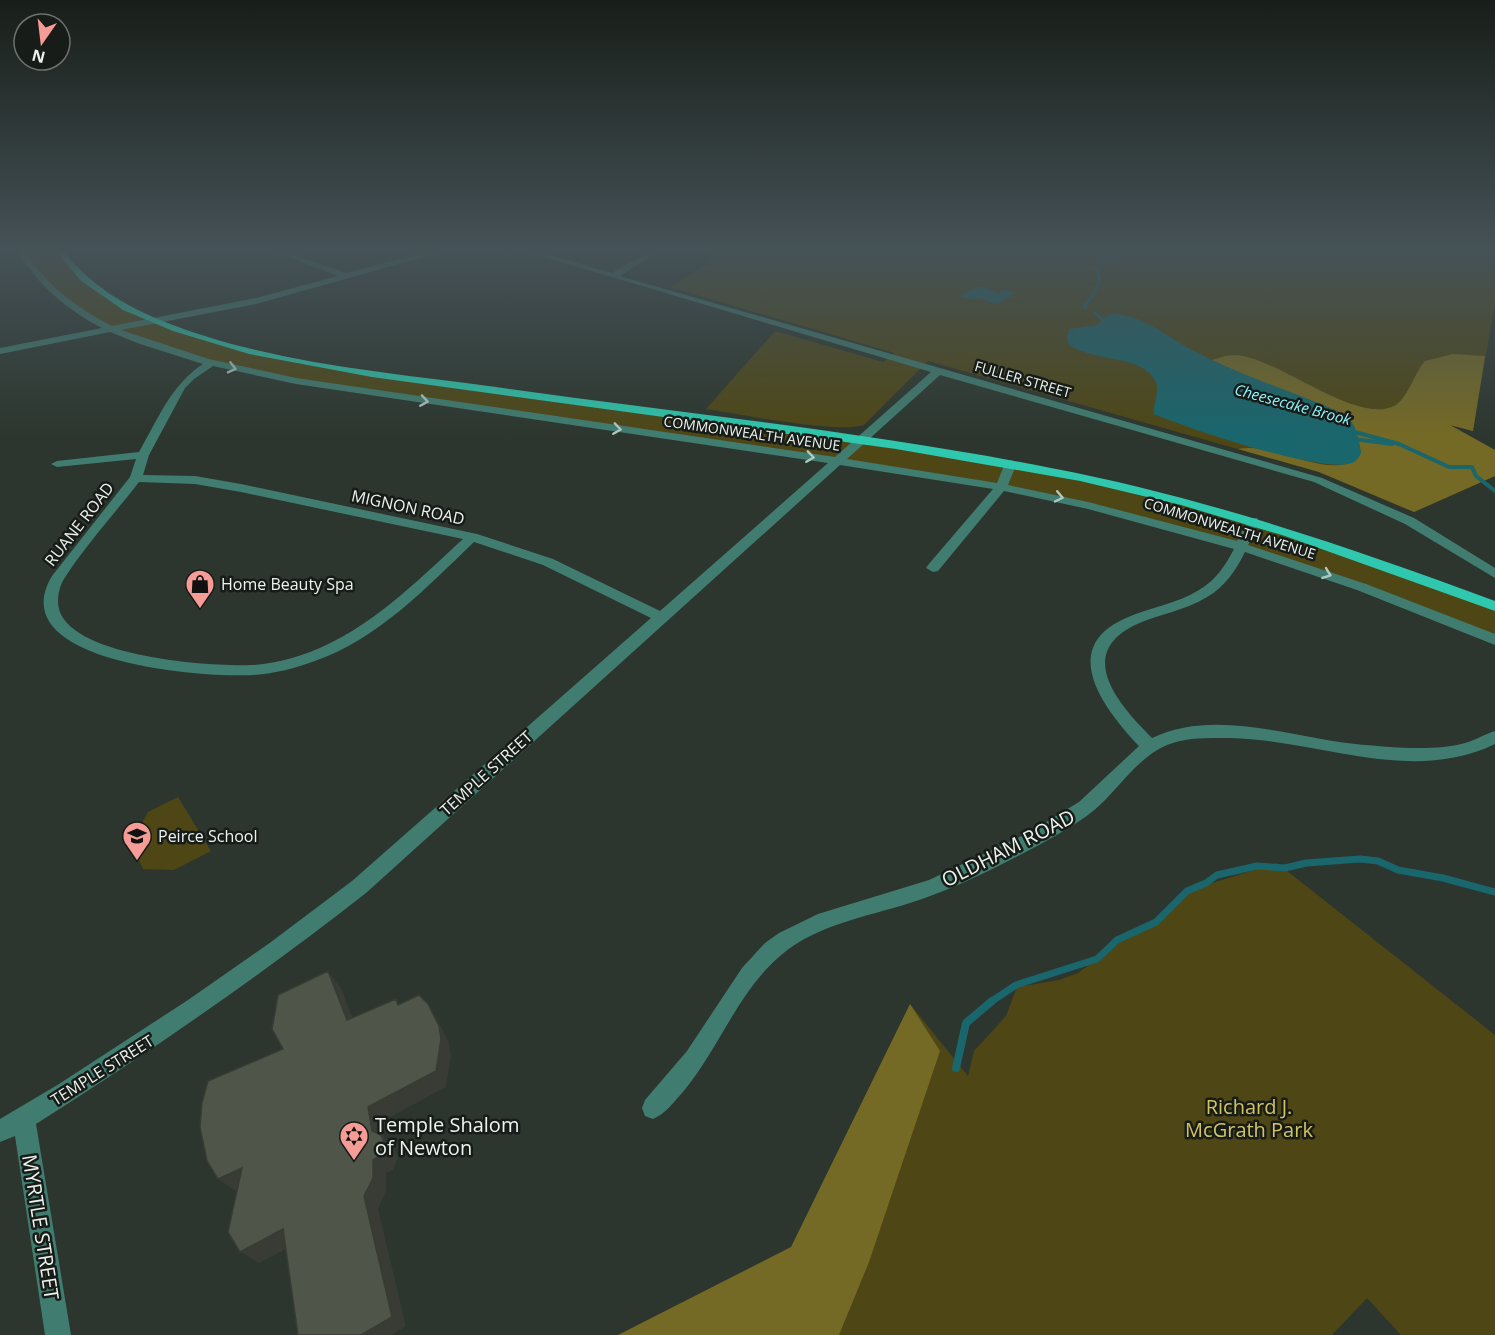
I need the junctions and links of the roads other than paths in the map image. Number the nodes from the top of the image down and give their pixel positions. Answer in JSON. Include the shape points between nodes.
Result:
{"nodes":[{"id":1,"x":86,"y":313,"type":"edge"},
{"id":2,"x":139,"y":313,"type":"edge"},
{"id":3,"x":201,"y":313,"type":"edge"},
{"id":4,"x":741,"y":313,"type":"edge"},
{"id":5,"x":152,"y":320,"type":"junction"},
{"id":6,"x":112,"y":328,"type":"junction"},
{"id":7,"x":0,"y":351,"type":"edge"},
{"id":8,"x":211,"y":363,"type":"junction"},
{"id":9,"x":938,"y":371,"type":"junction"},
{"id":10,"x":861,"y":441,"type":"junction"},
{"id":11,"x":143,"y":455,"type":"junction"},
{"id":12,"x":838,"y":461,"type":"junction"},
{"id":13,"x":1011,"y":463,"type":"junction"},
{"id":14,"x":57,"y":464,"type":"dead end"},
{"id":15,"x":136,"y":478,"type":"junction"},
{"id":16,"x":1002,"y":486,"type":"junction"},
{"id":17,"x":1253,"y":521,"type":"junction"},
{"id":18,"x":472,"y":537,"type":"junction"},
{"id":19,"x":1241,"y":544,"type":"junction"},
{"id":20,"x":933,"y":568,"type":"dead end"},
{"id":21,"x":1495,"y":574,"type":"edge"},
{"id":22,"x":1495,"y":606,"type":"edge"},
{"id":23,"x":661,"y":617,"type":"junction"},
{"id":24,"x":1495,"y":640,"type":"edge"},
{"id":25,"x":1495,"y":737,"type":"edge"},
{"id":26,"x":1148,"y":746,"type":"junction"},
{"id":27,"x":653,"y":1108,"type":"dead end"},
{"id":28,"x":24,"y":1119,"type":"junction"},
{"id":29,"x":0,"y":1131,"type":"edge"},
{"id":30,"x":58,"y":1335,"type":"edge"}],
"edges":[{"from":1,"to":6,"type":"street","name":"COMMONWEALTH AVENUE"},
{"from":2,"to":5,"type":"main road","name":"COMMONWEALTH AVENUE"},
{"from":3,"to":5,"type":"street"},
{"from":4,"to":9,"type":"street","name":"FULLER STREET"},
{"from":5,"to":6,"type":"street"},
{"from":5,"to":10,"type":"main road","name":"COMMONWEALTH AVENUE","via":[[223,344],[316,363]]},
{"from":6,"to":7,"type":"street"},
{"from":6,"to":8,"type":"street","name":"COMMONWEALTH AVENUE"},
{"from":8,"to":11,"type":"street","name":"RUANE ROAD","via":[[181,387]]},
{"from":8,"to":12,"type":"street","name":"COMMONWEALTH AVENUE","one_way":true,"via":[[344,389]]},
{"from":9,"to":10,"type":"street","name":"TEMPLE STREET"},
{"from":9,"to":21,"type":"street","name":"FULLER STREET","via":[[1318,480],[1390,509]]},
{"from":10,"to":12,"type":"street","name":"TEMPLE STREET"},
{"from":10,"to":13,"type":"main road","name":"COMMONWEALTH AVENUE"},
{"from":11,"to":14,"type":"street"},
{"from":11,"to":15,"type":"street","name":"RUANE ROAD"},
{"from":12,"to":16,"type":"street","name":"COMMONWEALTH AVENUE"},
{"from":12,"to":23,"type":"street","name":"TEMPLE STREET"},
{"from":13,"to":16,"type":"street"},
{"from":13,"to":17,"type":"main road","name":"COMMONWEALTH AVENUE","via":[[1146,492]]},
{"from":15,"to":18,"type":"street","name":"MIGNON ROAD","via":[[195,480],[241,488]]},
{"from":15,"to":18,"type":"street","name":"RUANE ROAD","via":[[57,579],[51,607],[63,629],[82,641],[183,668],[257,669],[329,650],[371,624]]},
{"from":16,"to":19,"type":"street","name":"COMMONWEALTH AVENUE","one_way":true,"via":[[1121,511]]},
{"from":16,"to":20,"type":"street"},
{"from":17,"to":19,"type":"street"},
{"from":17,"to":22,"type":"main road","name":"COMMONWEALTH AVENUE"},
{"from":18,"to":23,"type":"street","name":"MIGNON ROAD","via":[[548,562]]},
{"from":19,"to":24,"type":"street","name":"COMMONWEALTH AVENUE","one_way":true,"via":[[1370,589]]},
{"from":19,"to":26,"type":"street","via":[[1214,587],[1186,602],[1129,621],[1114,629],[1103,642],[1096,660],[1099,678],[1117,712]]},
{"from":23,"to":28,"type":"street","name":"TEMPLE STREET","via":[[387,863],[314,923],[204,1004]]},
{"from":25,"to":26,"type":"street","name":"OLDHAM ROAD","via":[[1468,749],[1431,753],[1342,748],[1249,732],[1177,736]]},
{"from":26,"to":27,"type":"street","name":"OLDHAM ROAD","via":[[1094,800],[1024,844],[922,891],[793,934],[753,969],[694,1060]]},
{"from":28,"to":29,"type":"street","name":"TEMPLE STREET"},
{"from":28,"to":30,"type":"street","name":"MYRTLE STREET"}]}
